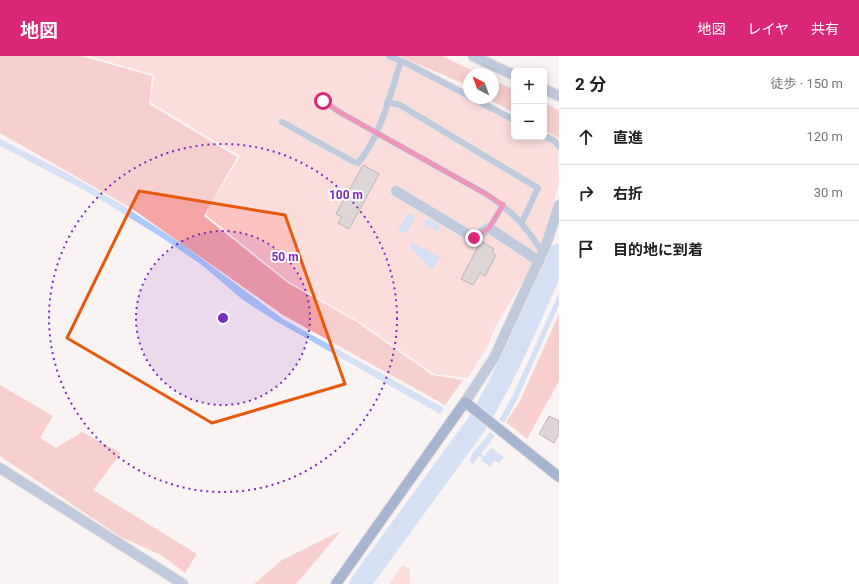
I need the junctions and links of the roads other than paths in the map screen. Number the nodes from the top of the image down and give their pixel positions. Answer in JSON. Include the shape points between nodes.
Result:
{"nodes":[{"id":1,"x":389,"y":56,"type":"edge"},
{"id":2,"x":473,"y":56,"type":"edge"},
{"id":3,"x":401,"y":61,"type":"junction"},
{"id":4,"x":511,"y":74,"type":"edge"},
{"id":5,"x":547,"y":90,"type":"edge"},
{"id":6,"x":463,"y":93,"type":"edge"},
{"id":7,"x":559,"y":96,"type":"edge"},
{"id":8,"x":323,"y":101,"type":"dead end"},
{"id":9,"x":387,"y":102,"type":"junction"},
{"id":10,"x":483,"y":104,"type":"edge"},
{"id":11,"x":511,"y":118,"type":"edge"},
{"id":12,"x":282,"y":122,"type":"dead end"},
{"id":13,"x":377,"y":133,"type":"junction"},
{"id":14,"x":547,"y":137,"type":"edge"},
{"id":15,"x":559,"y":146,"type":"edge"},
{"id":16,"x":396,"y":191,"type":"dead end"},
{"id":17,"x":503,"y":205,"type":"junction"},
{"id":18,"x":559,"y":205,"type":"edge"},
{"id":19,"x":522,"y":222,"type":"junction"},
{"id":20,"x":489,"y":228,"type":"junction"},
{"id":21,"x":541,"y":257,"type":"junction"},
{"id":22,"x":468,"y":405,"type":"junction"},
{"id":23,"x":0,"y":468,"type":"edge"},
{"id":24,"x":559,"y":477,"type":"edge"},
{"id":25,"x":183,"y":584,"type":"edge"},
{"id":26,"x":336,"y":584,"type":"edge"}],
"edges":[{"from":1,"to":3,"type":"lane"},
{"from":2,"to":4,"type":"street"},
{"from":3,"to":6,"type":"lane"},
{"from":3,"to":9,"type":"lane"},
{"from":5,"to":7,"type":"street"},
{"from":8,"to":13,"type":"lane"},
{"from":9,"to":13,"type":"lane"},
{"from":9,"to":19,"type":"lane","via":[[400,105],[538,188]]},
{"from":10,"to":11,"type":"lane"},
{"from":12,"to":13,"type":"lane","via":[[358,163],[365,156]]},
{"from":13,"to":17,"type":"lane"},
{"from":14,"to":15,"type":"lane"},
{"from":16,"to":20,"type":"street","via":[[474,238]]},
{"from":17,"to":19,"type":"lane"},
{"from":17,"to":20,"type":"lane"},
{"from":18,"to":21,"type":"street"},
{"from":19,"to":21,"type":"lane"},
{"from":20,"to":21,"type":"street"},
{"from":21,"to":22,"type":"street","via":[[494,358]]},
{"from":22,"to":24,"type":"street"},
{"from":22,"to":26,"type":"street"},
{"from":23,"to":25,"type":"street"}]}
